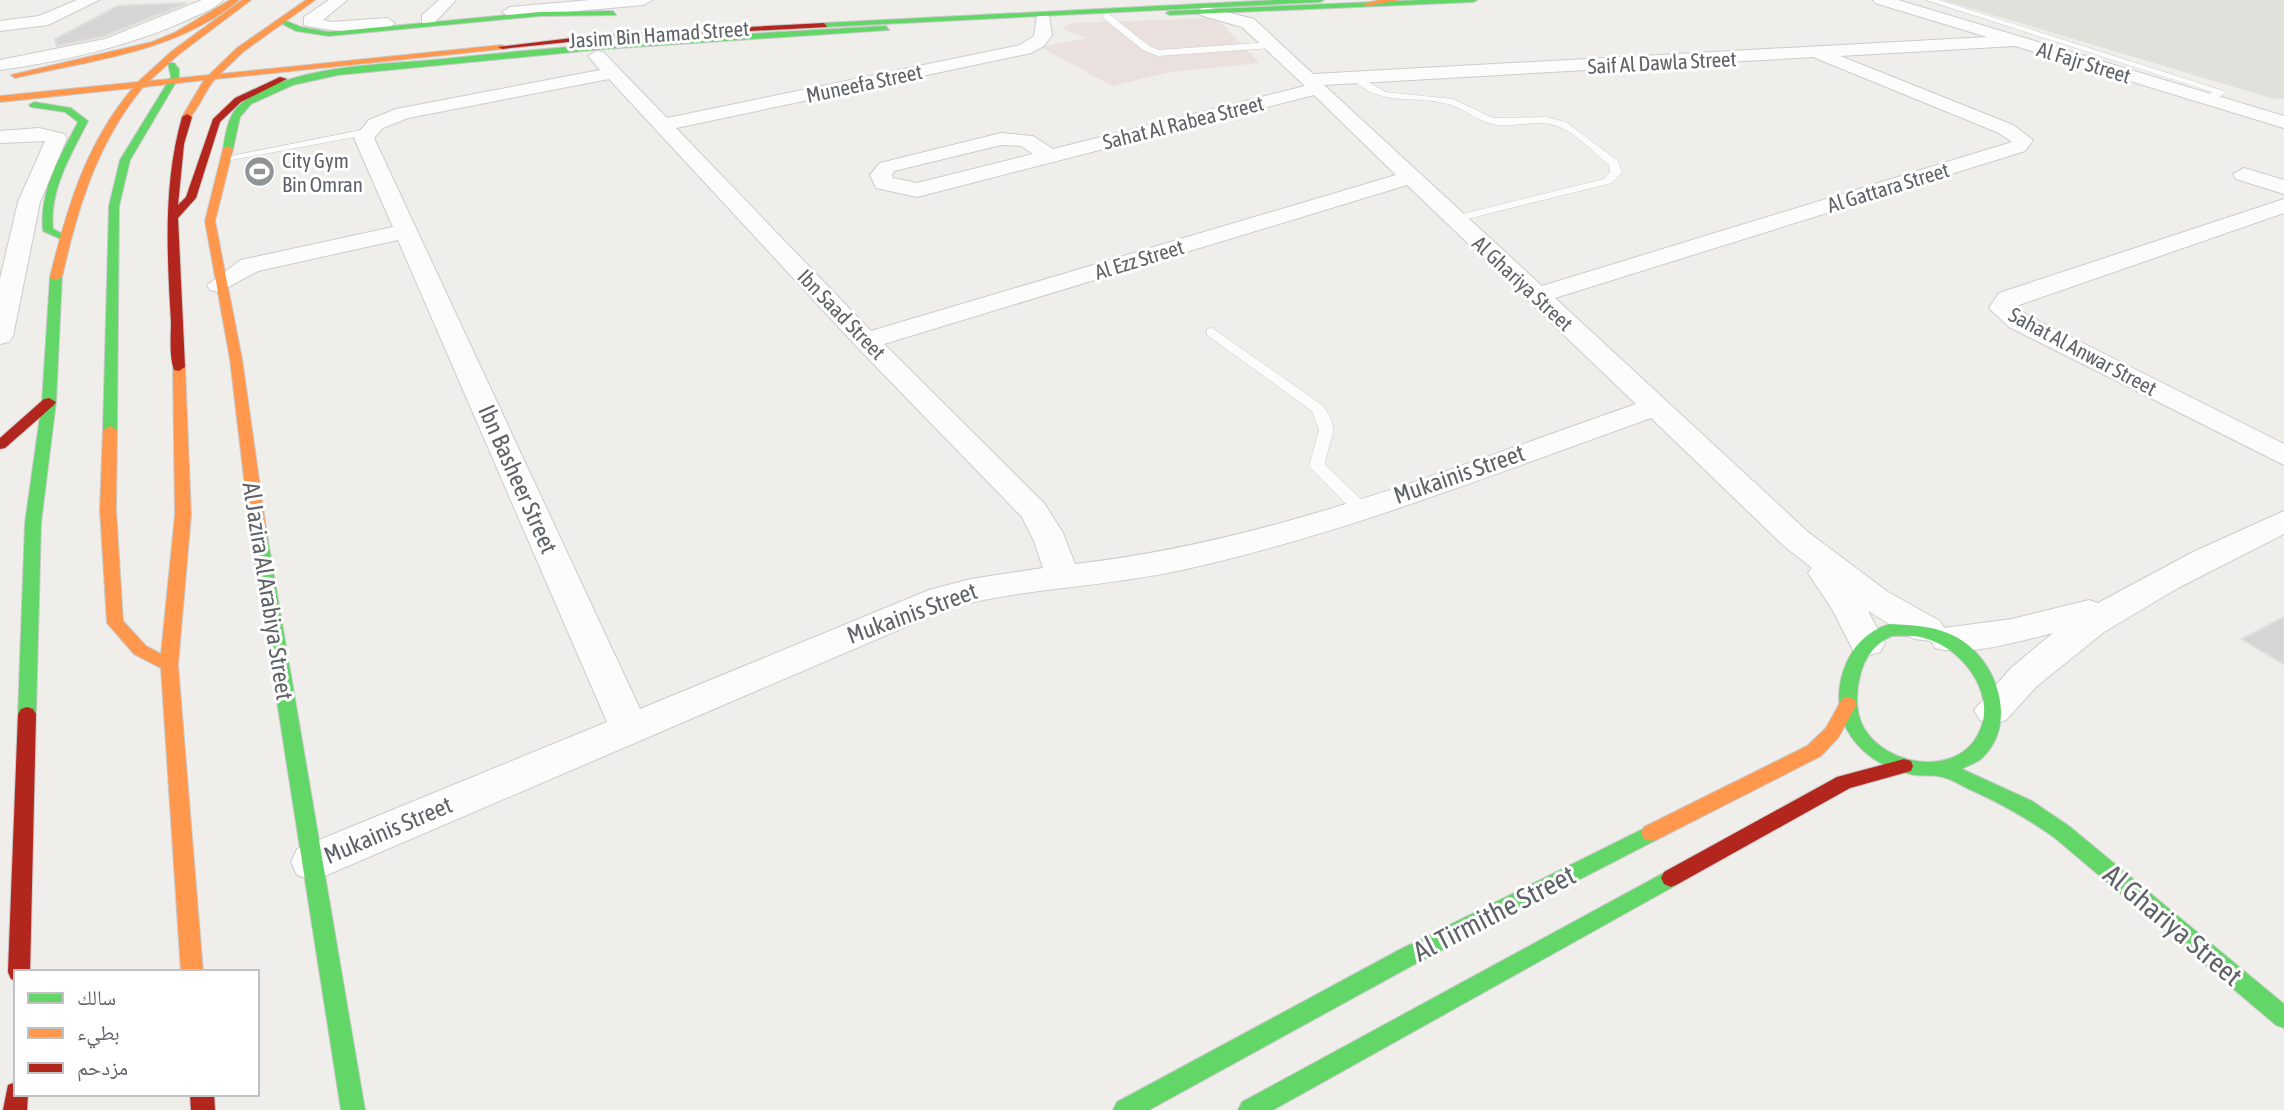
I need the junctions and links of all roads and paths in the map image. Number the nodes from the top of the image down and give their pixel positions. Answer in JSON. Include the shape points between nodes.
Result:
{"nodes":[{"id":1,"x":91,"y":0,"type":"edge"},
{"id":2,"x":215,"y":0,"type":"edge"},
{"id":3,"x":235,"y":0,"type":"edge"},
{"id":4,"x":311,"y":0,"type":"edge"},
{"id":5,"x":339,"y":0,"type":"edge"},
{"id":6,"x":448,"y":0,"type":"edge"},
{"id":7,"x":1033,"y":0,"type":"edge"},
{"id":8,"x":1320,"y":0,"type":"edge"},
{"id":9,"x":1395,"y":0,"type":"edge"},
{"id":10,"x":1473,"y":0,"type":"edge"},
{"id":11,"x":1882,"y":0,"type":"edge"},
{"id":12,"x":1367,"y":4,"type":"junction"},
{"id":13,"x":650,"y":6,"type":"edge"},
{"id":14,"x":1925,"y":6,"type":"edge"},
{"id":15,"x":1948,"y":6,"type":"junction"},
{"id":16,"x":252,"y":7,"type":"edge"},
{"id":17,"x":1272,"y":9,"type":"junction"},
{"id":18,"x":1206,"y":12,"type":"junction"},
{"id":19,"x":629,"y":13,"type":"junction"},
{"id":20,"x":1109,"y":13,"type":"junction"},
{"id":21,"x":428,"y":19,"type":"junction"},
{"id":22,"x":1043,"y":20,"type":"junction"},
{"id":23,"x":281,"y":21,"type":"junction"},
{"id":24,"x":0,"y":26,"type":"edge"},
{"id":25,"x":1262,"y":37,"type":"junction"},
{"id":26,"x":2016,"y":41,"type":"junction"},
{"id":27,"x":637,"y":42,"type":"junction"},
{"id":28,"x":301,"y":45,"type":"dead end"},
{"id":29,"x":491,"y":47,"type":"junction"},
{"id":30,"x":559,"y":48,"type":"junction"},
{"id":31,"x":264,"y":49,"type":"dead end"},
{"id":32,"x":239,"y":52,"type":"junction"},
{"id":33,"x":1819,"y":54,"type":"junction"},
{"id":34,"x":2118,"y":58,"type":"junction"},
{"id":35,"x":207,"y":61,"type":"junction"},
{"id":36,"x":340,"y":62,"type":"junction"},
{"id":37,"x":2095,"y":65,"type":"junction"},
{"id":38,"x":608,"y":69,"type":"junction"},
{"id":39,"x":172,"y":71,"type":"junction"},
{"id":40,"x":1,"y":77,"type":"edge"},
{"id":41,"x":1357,"y":78,"type":"junction"},
{"id":42,"x":145,"y":79,"type":"junction"},
{"id":43,"x":1313,"y":84,"type":"junction"},
{"id":44,"x":269,"y":91,"type":"joint"},
{"id":45,"x":0,"y":99,"type":"edge"},
{"id":46,"x":2208,"y":99,"type":"junction"},
{"id":47,"x":0,"y":105,"type":"edge"},
{"id":48,"x":2281,"y":119,"type":"edge"},
{"id":49,"x":664,"y":125,"type":"junction"},
{"id":50,"x":367,"y":132,"type":"junction"},
{"id":51,"x":0,"y":136,"type":"edge"},
{"id":52,"x":1049,"y":156,"type":"junction"},
{"id":53,"x":226,"y":158,"type":"junction"},
{"id":54,"x":2245,"y":174,"type":"dead end"},
{"id":55,"x":1411,"y":177,"type":"junction"},
{"id":56,"x":2284,"y":187,"type":"edge"},
{"id":57,"x":2284,"y":206,"type":"edge"},
{"id":58,"x":15,"y":216,"type":"edge"},
{"id":59,"x":174,"y":216,"type":"junction"},
{"id":60,"x":1455,"y":220,"type":"junction"},
{"id":61,"x":407,"y":231,"type":"junction"},
{"id":62,"x":65,"y":238,"type":"junction"},
{"id":63,"x":219,"y":285,"type":"junction"},
{"id":64,"x":1537,"y":295,"type":"junction"},
{"id":65,"x":1212,"y":332,"type":"dead end"},
{"id":66,"x":0,"y":336,"type":"edge"},
{"id":67,"x":866,"y":341,"type":"junction"},
{"id":68,"x":49,"y":402,"type":"junction"},
{"id":69,"x":1657,"y":406,"type":"junction"},
{"id":70,"x":0,"y":445,"type":"edge"},
{"id":71,"x":2284,"y":456,"type":"edge"},
{"id":72,"x":1360,"y":508,"type":"junction"},
{"id":73,"x":2284,"y":521,"type":"edge"},
{"id":74,"x":1796,"y":539,"type":"junction"},
{"id":75,"x":1061,"y":575,"type":"junction"},
{"id":76,"x":2122,"y":602,"type":"junction"},
{"id":77,"x":1938,"y":635,"type":"junction"},
{"id":78,"x":1867,"y":643,"type":"junction"},
{"id":79,"x":169,"y":665,"type":"junction"},
{"id":80,"x":1848,"y":704,"type":"junction"},
{"id":81,"x":1990,"y":723,"type":"junction"},
{"id":82,"x":629,"y":727,"type":"junction"},
{"id":83,"x":1999,"y":757,"type":"dead end"},
{"id":84,"x":1905,"y":766,"type":"junction"},
{"id":85,"x":1941,"y":768,"type":"junction"},
{"id":86,"x":2020,"y":786,"type":"dead end"},
{"id":87,"x":2062,"y":832,"type":"junction"},
{"id":88,"x":312,"y":862,"type":"junction"},
{"id":89,"x":19,"y":970,"type":"edge"},
{"id":90,"x":192,"y":970,"type":"edge"},
{"id":91,"x":2284,"y":1018,"type":"edge"},
{"id":92,"x":353,"y":1110,"type":"edge"},
{"id":93,"x":1125,"y":1110,"type":"edge"},
{"id":94,"x":1250,"y":1110,"type":"edge"}],
"edges":[{"from":1,"to":24,"type":"street","via":[[42,21]]},
{"from":2,"to":40,"type":"street","via":[[153,30]]},
{"from":3,"to":40,"type":"main road","via":[[154,44]]},
{"from":4,"to":23,"type":"main road"},
{"from":5,"to":21,"type":"street","name":"Jasim Bin Hamad Street","via":[[311,18],[314,24]]},
{"from":6,"to":21,"type":"street"},
{"from":7,"to":35,"type":"main road","via":[[612,23]]},
{"from":8,"to":20,"type":"main road","name":"Jasim Bin Hamad Street"},
{"from":9,"to":12,"type":"main road"},
{"from":10,"to":12,"type":"main road"},
{"from":11,"to":14,"type":"street","name":"Al Fajr Street"},
{"from":12,"to":17,"type":"main road"},
{"from":13,"to":19,"type":"main road","name":"Jasim Bin Hamad Street"},
{"from":13,"to":21,"type":"street","name":"Jasim Bin Hamad Street"},
{"from":14,"to":15,"type":"lane"},
{"from":14,"to":15,"type":"lane"},
{"from":14,"to":26,"type":"street","name":"Al Fajr Street"},
{"from":15,"to":34,"type":"lane"},
{"from":16,"to":35,"type":"main road"},
{"from":16,"to":39,"type":"main road"},
{"from":17,"to":18,"type":"main road"},
{"from":17,"to":25,"type":"street","via":[[1262,13]]},
{"from":18,"to":20,"type":"main road"},
{"from":18,"to":25,"type":"street","name":"Al Ghariya Street","via":[[1232,16]]},
{"from":19,"to":23,"type":"main road","via":[[540,14],[329,33]]},
{"from":19,"to":28,"type":"main road","name":"Jasim Bin Hamad Street"},
{"from":20,"to":22,"type":"main road","name":"Jasim Bin Hamad Street"},
{"from":20,"to":25,"type":"lane","via":[[1127,34],[1158,53]]},
{"from":20,"to":29,"type":"main road","name":"Jasim Bin Hamad Street","via":[[723,29]]},
{"from":22,"to":27,"type":"main road","name":"Jasim Bin Hamad Street"},
{"from":22,"to":49,"type":"street","name":"Muneefa Street","via":[[1039,44],[1025,49]]},
{"from":23,"to":32,"type":"main road"},
{"from":25,"to":43,"type":"street","name":"Al Ghariya Street"},
{"from":26,"to":33,"type":"street","name":"Saif Al Dawla Street"},
{"from":26,"to":37,"type":"street","name":"Al Fajr Street"},
{"from":27,"to":30,"type":"main road","name":"Jasim Bin Hamad Street"},
{"from":27,"to":38,"type":"street","via":[[610,55]]},
{"from":29,"to":30,"type":"main road"},
{"from":29,"to":36,"type":"main road","name":"Jasim Bin Hamad Street"},
{"from":30,"to":38,"type":"street","name":"Ibn Saad Street","via":[[587,51]]},
{"from":30,"to":44,"type":"main road","name":"Jasim Bin Hamad Street","via":[[348,71]]},
{"from":31,"to":32,"type":"main road","name":"Jasim Bin Hamad Street"},
{"from":32,"to":35,"type":"main road","name":"Jasim Bin Hamad Street"},
{"from":33,"to":41,"type":"street","name":"Saif Al Dawla Street"},
{"from":33,"to":64,"type":"street","name":"Al Gattara Street","via":[[2006,129],[2023,140],[2018,147]]},
{"from":34,"to":37,"type":"lane"},
{"from":34,"to":46,"type":"lane","via":[[2222,92]]},
{"from":35,"to":36,"type":"main road","name":"Jasim Bin Hamad Street"},
{"from":35,"to":39,"type":"main road","name":"Jasim Bin Hamad Street"},
{"from":35,"to":39,"type":"main road","name":"Jasim Bin Hamad Street"},
{"from":35,"to":59,"type":"main road","via":[[178,141]]},
{"from":36,"to":59,"type":"main road","via":[[263,86],[224,111],[216,121],[191,198]]},
{"from":37,"to":46,"type":"street","name":"Al Fajr Street"},
{"from":38,"to":49,"type":"street","name":"Ibn Saad Street"},
{"from":38,"to":50,"type":"street","via":[[403,113]]},
{"from":39,"to":40,"type":"main road","name":"Jasim Bin Hamad Street"},
{"from":39,"to":42,"type":"main road"},
{"from":39,"to":79,"type":"main road","via":[[125,160],[114,206],[107,510],[115,623],[140,650]]},
{"from":40,"to":42,"type":"main road"},
{"from":41,"to":43,"type":"street","name":"Saif Al Dawla Street"},
{"from":41,"to":60,"type":"lane","via":[[1382,96],[1447,101],[1485,120],[1563,124],[1614,163],[1616,172],[1608,181]]},
{"from":42,"to":45,"type":"main road"},
{"from":42,"to":62,"type":"main road","via":[[98,141],[73,203]]},
{"from":43,"to":52,"type":"street","name":"Sahat Al Rabea Street"},
{"from":43,"to":55,"type":"street","name":"Al Ghariya Street"},
{"from":44,"to":53,"type":"main road","name":"Al Jazira Al Arabiya Street","via":[[247,102],[234,116]]},
{"from":46,"to":48,"type":"street","name":"Al Fajr Street"},
{"from":47,"to":62,"type":"main road","via":[[54,106],[81,116],[46,221],[48,231]]},
{"from":49,"to":67,"type":"street","name":"Ibn Saad Street"},
{"from":50,"to":53,"type":"lane"},
{"from":50,"to":61,"type":"street","name":"Ibn Basheer Street","via":[[364,138]]},
{"from":51,"to":58,"type":"street","via":[[57,138]]},
{"from":52,"to":52,"type":"street","name":"Sahat Al Rabea Street","via":[[1026,141],[1001,139],[887,167],[881,174],[884,183],[917,190]]},
{"from":53,"to":63,"type":"main road","name":"Al Jazira Al Arabiya Street","via":[[211,221]]},
{"from":54,"to":56,"type":"street"},
{"from":55,"to":60,"type":"street","name":"Al Ghariya Street"},
{"from":55,"to":67,"type":"street","name":"Al Ezz Street"},
{"from":57,"to":71,"type":"street","name":"Sahat Al Anwar Street","via":[[2008,298],[2002,308],[2018,321]]},
{"from":58,"to":66,"type":"street"},
{"from":59,"to":79,"type":"main road","via":[[182,314],[183,515]]},
{"from":60,"to":64,"type":"street","name":"Al Ghariya Street"},
{"from":61,"to":63,"type":"street","via":[[250,265]]},
{"from":61,"to":82,"type":"street","name":"Ibn Basheer Street"},
{"from":62,"to":68,"type":"main road","via":[[55,283]]},
{"from":63,"to":88,"type":"main road","name":"Al Jazira Al Arabiya Street","via":[[222,325],[236,359],[251,484]]},
{"from":64,"to":69,"type":"street","name":"Al Ghariya Street"},
{"from":65,"to":72,"type":"lane","via":[[1327,419],[1317,466]]},
{"from":67,"to":75,"type":"street","name":"Ibn Saad Street","via":[[1033,510],[1052,541]]},
{"from":68,"to":70,"type":"main road"},
{"from":68,"to":89,"type":"main road","via":[[33,523]]},
{"from":69,"to":72,"type":"street","name":"Mukainis Street"},
{"from":69,"to":74,"type":"street","name":"Al Ghariya Street"},
{"from":72,"to":75,"type":"street","name":"Mukainis Street","via":[[1175,561]]},
{"from":73,"to":76,"type":"street"},
{"from":74,"to":77,"type":"street","name":"Al Ghariya Street","via":[[1876,600]]},
{"from":74,"to":78,"type":"street","name":"Al Ghariya Street","via":[[1842,598]]},
{"from":75,"to":82,"type":"street","name":"Mukainis Street","via":[[941,598]]},
{"from":76,"to":77,"type":"street","via":[[2042,625]]},
{"from":76,"to":81,"type":"street","via":[[2053,649]]},
{"from":77,"to":78,"type":"main road","via":[[1892,631]]},
{"from":77,"to":81,"type":"main road","via":[[1972,656],[1984,672]]},
{"from":78,"to":80,"type":"main road","via":[[1856,666]]},
{"from":79,"to":90,"type":"main road"},
{"from":80,"to":84,"type":"main road","via":[[1855,730],[1873,748]]},
{"from":80,"to":93,"type":"main road","name":"Al Tirmithe Street","via":[[1832,733],[1814,751],[1407,957]]},
{"from":81,"to":83,"type":"main road"},
{"from":81,"to":85,"type":"main road","via":[[1975,753]]},
{"from":82,"to":88,"type":"street","name":"Mukainis Street"},
{"from":84,"to":85,"type":"main road"},
{"from":84,"to":94,"type":"main road","name":"Al Tirmithe Street","via":[[1844,782]]},
{"from":85,"to":87,"type":"main road","name":"Al Ghariya Street","via":[[2025,806]]},
{"from":86,"to":87,"type":"main road","name":"Al Ghariya Street"},
{"from":87,"to":91,"type":"main road","name":"Al Ghariya Street"},
{"from":88,"to":92,"type":"main road","name":"Al Jazira Al Arabiya Street"}]}
